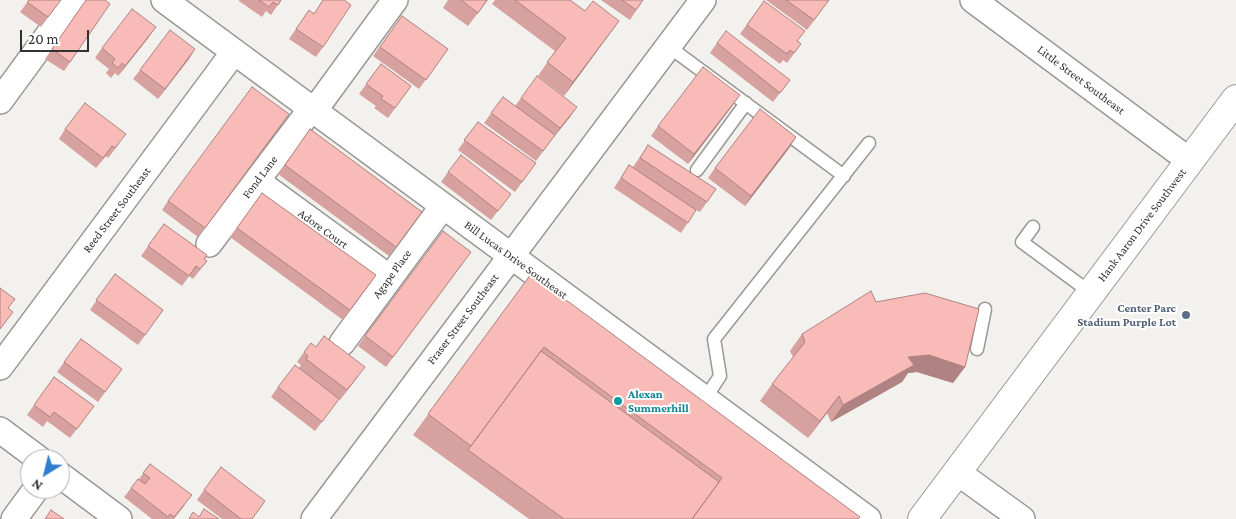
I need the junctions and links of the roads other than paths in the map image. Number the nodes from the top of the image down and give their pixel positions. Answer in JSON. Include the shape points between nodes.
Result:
{"nodes":[{"id":1,"x":74,"y":0,"type":"edge"},
{"id":2,"x":164,"y":0,"type":"edge"},
{"id":3,"x":395,"y":0,"type":"edge"},
{"id":4,"x":703,"y":0,"type":"edge"},
{"id":5,"x":973,"y":0,"type":"edge"},
{"id":6,"x":668,"y":46,"type":"junction"},
{"id":7,"x":234,"y":52,"type":"junction"},
{"id":8,"x":1236,"y":99,"type":"edge"},
{"id":9,"x":0,"y":101,"type":"edge"},
{"id":10,"x":746,"y":103,"type":"junction"},
{"id":11,"x":312,"y":110,"type":"junction"},
{"id":12,"x":869,"y":143,"type":"dead end"},
{"id":13,"x":1190,"y":161,"type":"junction"},
{"id":14,"x":697,"y":170,"type":"dead end"},
{"id":15,"x":844,"y":176,"type":"junction"},
{"id":16,"x":257,"y":181,"type":"junction"},
{"id":17,"x":443,"y":206,"type":"junction"},
{"id":18,"x":1033,"y":227,"type":"dead end"},
{"id":19,"x":209,"y":244,"type":"dead end"},
{"id":20,"x":510,"y":256,"type":"junction"},
{"id":21,"x":390,"y":278,"type":"junction"},
{"id":22,"x":1092,"y":293,"type":"junction"},
{"id":23,"x":985,"y":309,"type":"dead end"},
{"id":24,"x":342,"y":343,"type":"dead end"},
{"id":25,"x":977,"y":348,"type":"dead end"},
{"id":26,"x":0,"y":368,"type":"edge"},
{"id":27,"x":705,"y":399,"type":"junction"},
{"id":28,"x":0,"y":430,"type":"edge"},
{"id":29,"x":26,"y":449,"type":"edge"},
{"id":30,"x":958,"y":472,"type":"junction"},
{"id":31,"x":70,"y":482,"type":"edge"},
{"id":32,"x":29,"y":499,"type":"edge"},
{"id":33,"x":14,"y":519,"type":"edge"},
{"id":34,"x":119,"y":519,"type":"edge"},
{"id":35,"x":314,"y":519,"type":"edge"},
{"id":36,"x":868,"y":519,"type":"edge"},
{"id":37,"x":922,"y":519,"type":"edge"},
{"id":38,"x":1022,"y":519,"type":"edge"}],
"edges":[{"from":1,"to":9,"type":"street"},
{"from":2,"to":7,"type":"street","name":"Bill Lucas Drive Southeast"},
{"from":3,"to":11,"type":"street"},
{"from":4,"to":6,"type":"street","name":"Fraser Street Southeast"},
{"from":5,"to":13,"type":"street","name":"Little Street Southeast"},
{"from":6,"to":10,"type":"lane"},
{"from":6,"to":20,"type":"street","name":"Fraser Street Southeast"},
{"from":7,"to":11,"type":"street","name":"Bill Lucas Drive Southeast"},
{"from":7,"to":26,"type":"street","name":"Reed Street Southeast"},
{"from":8,"to":13,"type":"main road","name":"Hank Aaron Drive Southwest"},
{"from":10,"to":14,"type":"lane"},
{"from":10,"to":15,"type":"lane"},
{"from":11,"to":16,"type":"street","name":"Fond Lane"},
{"from":11,"to":17,"type":"street","name":"Bill Lucas Drive Southeast"},
{"from":12,"to":15,"type":"lane"},
{"from":13,"to":22,"type":"main road","name":"Hank Aaron Drive Southwest"},
{"from":15,"to":27,"type":"lane","via":[[714,340],[720,376]]},
{"from":16,"to":19,"type":"street","name":"Fond Lane"},
{"from":16,"to":21,"type":"street","name":"Adore Court"},
{"from":17,"to":20,"type":"street","name":"Bill Lucas Drive Southeast"},
{"from":17,"to":21,"type":"street","name":"Agape Place"},
{"from":18,"to":22,"type":"lane","via":[[1022,242]]},
{"from":20,"to":27,"type":"street","name":"Bill Lucas Drive Southeast"},
{"from":20,"to":35,"type":"street","name":"Fraser Street Southeast"},
{"from":21,"to":24,"type":"street","name":"Agape Place"},
{"from":22,"to":30,"type":"main road","name":"Hank Aaron Drive Southwest"},
{"from":23,"to":25,"type":"lane"},
{"from":27,"to":36,"type":"street","name":"Bill Lucas Drive Southeast"},
{"from":28,"to":29,"type":"street"},
{"from":30,"to":37,"type":"main road","name":"Hank Aaron Drive Southwest"},
{"from":30,"to":38,"type":"street"},
{"from":31,"to":34,"type":"street"},
{"from":32,"to":33,"type":"street"}]}
